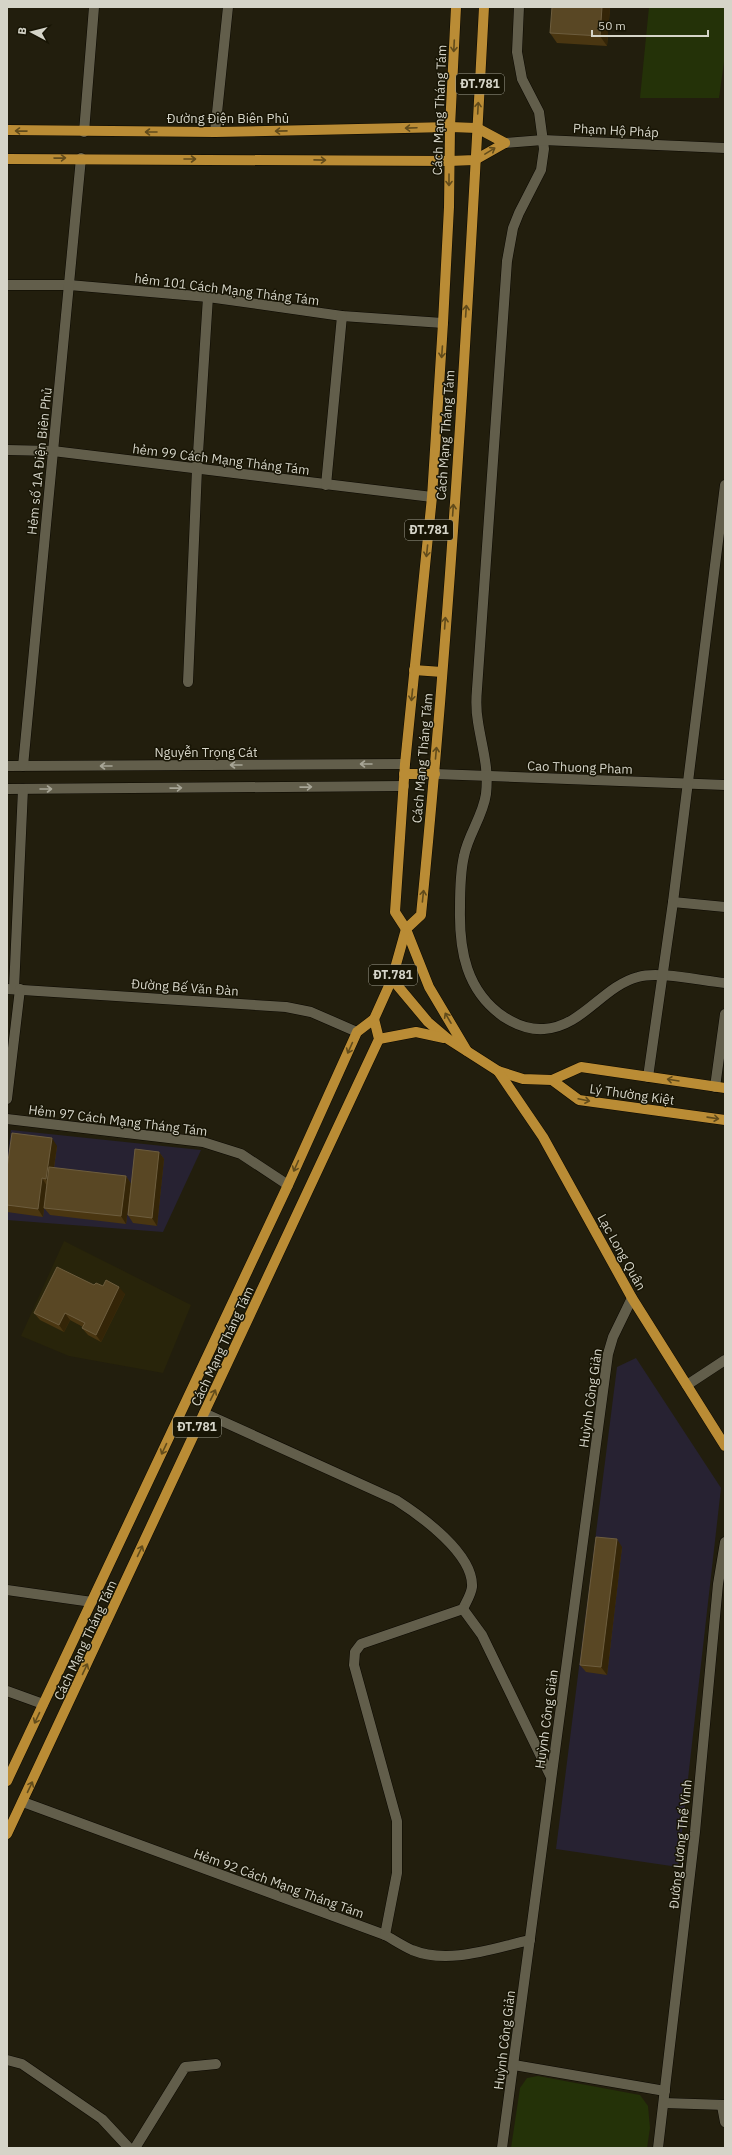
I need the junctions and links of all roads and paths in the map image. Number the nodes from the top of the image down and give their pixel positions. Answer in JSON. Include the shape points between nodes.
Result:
{"nodes":[{"id":1,"x":94,"y":7,"type":"edge"},
{"id":2,"x":228,"y":7,"type":"edge"},
{"id":3,"x":456,"y":7,"type":"edge"},
{"id":4,"x":484,"y":7,"type":"edge"},
{"id":5,"x":519,"y":7,"type":"edge"},
{"id":6,"x":450,"y":127,"type":"junction"},
{"id":7,"x":477,"y":128,"type":"junction"},
{"id":8,"x":7,"y":130,"type":"edge"},
{"id":9,"x":84,"y":132,"type":"junction"},
{"id":10,"x":214,"y":132,"type":"junction"},
{"id":11,"x":543,"y":140,"type":"junction"},
{"id":12,"x":505,"y":143,"type":"junction"},
{"id":13,"x":725,"y":148,"type":"edge"},
{"id":14,"x":81,"y":158,"type":"junction"},
{"id":15,"x":7,"y":159,"type":"edge"},
{"id":16,"x":475,"y":160,"type":"junction"},
{"id":17,"x":449,"y":161,"type":"junction"},
{"id":18,"x":7,"y":285,"type":"edge"},
{"id":19,"x":69,"y":285,"type":"junction"},
{"id":20,"x":208,"y":298,"type":"junction"},
{"id":21,"x":342,"y":316,"type":"junction"},
{"id":22,"x":443,"y":323,"type":"junction"},
{"id":23,"x":7,"y":450,"type":"edge"},
{"id":24,"x":53,"y":451,"type":"junction"},
{"id":25,"x":197,"y":469,"type":"junction"},
{"id":26,"x":326,"y":485,"type":"junction"},
{"id":27,"x":725,"y":485,"type":"edge"},
{"id":28,"x":432,"y":497,"type":"junction"},
{"id":29,"x":414,"y":670,"type":"junction"},
{"id":30,"x":442,"y":672,"type":"junction"},
{"id":31,"x":188,"y":682,"type":"dead end"},
{"id":32,"x":7,"y":766,"type":"edge"},
{"id":33,"x":23,"y":766,"type":"junction"},
{"id":34,"x":405,"y":769,"type":"junction"},
{"id":35,"x":435,"y":774,"type":"junction"},
{"id":36,"x":487,"y":776,"type":"junction"},
{"id":37,"x":687,"y":784,"type":"junction"},
{"id":38,"x":725,"y":785,"type":"edge"},
{"id":39,"x":404,"y":786,"type":"junction"},
{"id":40,"x":7,"y":789,"type":"edge"},
{"id":41,"x":23,"y":789,"type":"junction"},
{"id":42,"x":673,"y":902,"type":"junction"},
{"id":43,"x":725,"y":907,"type":"edge"},
{"id":44,"x":406,"y":929,"type":"junction"},
{"id":45,"x":662,"y":976,"type":"junction"},
{"id":46,"x":392,"y":979,"type":"junction"},
{"id":47,"x":725,"y":984,"type":"edge"},
{"id":48,"x":14,"y":989,"type":"edge"},
{"id":49,"x":725,"y":1014,"type":"edge"},
{"id":50,"x":374,"y":1019,"type":"junction"},
{"id":51,"x":357,"y":1032,"type":"junction"},
{"id":52,"x":379,"y":1039,"type":"junction"},
{"id":53,"x":448,"y":1039,"type":"junction"},
{"id":54,"x":467,"y":1051,"type":"junction"},
{"id":55,"x":498,"y":1071,"type":"junction"},
{"id":56,"x":648,"y":1077,"type":"junction"},
{"id":57,"x":552,"y":1080,"type":"junction"},
{"id":58,"x":714,"y":1087,"type":"junction"},
{"id":59,"x":725,"y":1088,"type":"edge"},
{"id":60,"x":7,"y":1099,"type":"edge"},
{"id":61,"x":7,"y":1119,"type":"edge"},
{"id":62,"x":725,"y":1120,"type":"edge"},
{"id":63,"x":288,"y":1185,"type":"junction"},
{"id":64,"x":632,"y":1298,"type":"junction"},
{"id":65,"x":725,"y":1360,"type":"edge"},
{"id":66,"x":687,"y":1385,"type":"junction"},
{"id":67,"x":204,"y":1412,"type":"junction"},
{"id":68,"x":725,"y":1446,"type":"edge"},
{"id":69,"x":725,"y":1542,"type":"edge"},
{"id":70,"x":7,"y":1590,"type":"edge"},
{"id":71,"x":92,"y":1602,"type":"junction"},
{"id":72,"x":462,"y":1609,"type":"junction"},
{"id":73,"x":7,"y":1691,"type":"edge"},
{"id":74,"x":44,"y":1704,"type":"junction"},
{"id":75,"x":551,"y":1777,"type":"junction"},
{"id":76,"x":7,"y":1781,"type":"edge"},
{"id":77,"x":23,"y":1802,"type":"junction"},
{"id":78,"x":7,"y":1834,"type":"edge"},
{"id":79,"x":385,"y":1935,"type":"junction"},
{"id":80,"x":530,"y":1940,"type":"junction"},
{"id":81,"x":7,"y":2060,"type":"edge"},
{"id":82,"x":216,"y":2064,"type":"dead end"},
{"id":83,"x":514,"y":2065,"type":"junction"},
{"id":84,"x":665,"y":2091,"type":"junction"},
{"id":85,"x":664,"y":2103,"type":"junction"},
{"id":86,"x":723,"y":2105,"type":"edge"},
{"id":87,"x":725,"y":2122,"type":"edge"},
{"id":88,"x":129,"y":2148,"type":"edge"},
{"id":89,"x":135,"y":2148,"type":"edge"},
{"id":90,"x":502,"y":2148,"type":"edge"},
{"id":91,"x":658,"y":2148,"type":"edge"}],
"edges":[{"from":1,"to":9,"type":"street"},
{"from":2,"to":10,"type":"street"},
{"from":3,"to":6,"type":"main road","name":"Cách Mạng Tháng Tám","number":"ĐT.781","one_way":true},
{"from":7,"to":4,"type":"main road","name":"Cách Mạng Tháng Tám","number":"ĐT.781","one_way":true},
{"from":5,"to":11,"type":"street","via":[[517,52],[522,78],[539,112]]},
{"from":6,"to":7,"type":"main road","name":"Đường Điện Biên Phủ"},
{"from":6,"to":10,"type":"main road","name":"Đường Điện Biên Phủ","one_way":true},
{"from":6,"to":17,"type":"main road","name":"Cách Mạng Tháng Tám","number":"ĐT.781"},
{"from":7,"to":12,"type":"main road"},
{"from":7,"to":16,"type":"main road","name":"Cách Mạng Tháng Tám","number":"ĐT.781"},
{"from":9,"to":8,"type":"main road","name":"Đường Điện Biên Phủ","one_way":true},
{"from":10,"to":9,"type":"main road","name":"Đường Điện Biên Phủ","one_way":true},
{"from":11,"to":12,"type":"street","name":"Phạm Hộ Pháp"},
{"from":11,"to":13,"type":"street","name":"Phạm Hộ Pháp"},
{"from":11,"to":36,"type":"street","via":[[541,170],[518,213],[507,261],[477,689],[478,723],[487,763]]},
{"from":16,"to":12,"type":"main road","one_way":true},
{"from":15,"to":14,"type":"main road","one_way":true},
{"from":14,"to":17,"type":"main road","one_way":true},
{"from":14,"to":19,"type":"street","name":"Hẻm số 1A Điện Biên Phủ"},
{"from":16,"to":17,"type":"main road"},
{"from":30,"to":16,"type":"main road","name":"Cách Mạng Tháng Tám","number":"ĐT.781","one_way":true},
{"from":17,"to":22,"type":"main road","name":"Cách Mạng Tháng Tám","number":"ĐT.781","one_way":true},
{"from":18,"to":19,"type":"street","name":"hẻm 101 Cách Mạng Tháng Tám"},
{"from":19,"to":20,"type":"street","name":"hẻm 101 Cách Mạng Tháng Tám"},
{"from":19,"to":24,"type":"street","name":"Hẻm số 1A Điện Biên Phủ"},
{"from":20,"to":21,"type":"street","name":"hẻm 101 Cách Mạng Tháng Tám"},
{"from":20,"to":25,"type":"street"},
{"from":21,"to":22,"type":"street","name":"hẻm 101 Cách Mạng Tháng Tám"},
{"from":21,"to":26,"type":"street"},
{"from":22,"to":28,"type":"main road","name":"Cách Mạng Tháng Tám","number":"ĐT.781","one_way":true},
{"from":23,"to":24,"type":"street","name":"hẻm 99 Cách Mạng Tháng Tám"},
{"from":24,"to":25,"type":"street","name":"hẻm 99 Cách Mạng Tháng Tám"},
{"from":24,"to":33,"type":"street","name":"Hẻm số 1A Điện Biên Phủ"},
{"from":25,"to":26,"type":"street","name":"hẻm 99 Cách Mạng Tháng Tám"},
{"from":25,"to":31,"type":"street"},
{"from":26,"to":28,"type":"street","name":"hẻm 99 Cách Mạng Tháng Tám"},
{"from":27,"to":37,"type":"street"},
{"from":28,"to":29,"type":"main road","name":"Cách Mạng Tháng Tám","number":"ĐT.781","one_way":true},
{"from":29,"to":30,"type":"main road"},
{"from":29,"to":34,"type":"main road","name":"Cách Mạng Tháng Tám","number":"ĐT.781","one_way":true},
{"from":35,"to":30,"type":"main road","name":"Cách Mạng Tháng Tám","number":"ĐT.781","one_way":true},
{"from":32,"to":33,"type":"street","name":"Nguyễn Trọng Cát"},
{"from":34,"to":33,"type":"street","name":"Nguyễn Trọng Cát","one_way":true},
{"from":34,"to":35,"type":"main road"},
{"from":34,"to":39,"type":"main road","name":"Cách Mạng Tháng Tám","number":"ĐT.781"},
{"from":35,"to":36,"type":"street","name":"Cao Thuong Pham"},
{"from":44,"to":35,"type":"main road","name":"Cách Mạng Tháng Tám","number":"ĐT.781","one_way":true,"via":[[421,915]]},
{"from":36,"to":37,"type":"street","name":"Cao Thuong Pham"},
{"from":36,"to":45,"type":"street","via":[[486,795],[463,858],[459,936],[466,969],[487,1003],[514,1024],[544,1029],[559,1026],[578,1016],[616,987],[637,977],[651,974]]},
{"from":37,"to":38,"type":"street","name":"Cao Thuong Pham"},
{"from":37,"to":42,"type":"street"},
{"from":41,"to":39,"type":"street","one_way":true},
{"from":39,"to":44,"type":"main road","name":"Cách Mạng Tháng Tám","number":"ĐT.781","via":[[395,912]]},
{"from":40,"to":41,"type":"street"},
{"from":41,"to":48,"type":"street"},
{"from":42,"to":43,"type":"street"},
{"from":42,"to":45,"type":"street"},
{"from":44,"to":46,"type":"main road","name":"Cách Mạng Tháng Tám","number":"ĐT.781"},
{"from":54,"to":44,"type":"main road","name":"Lạc Long Quân","one_way":true,"via":[[429,986]]},
{"from":45,"to":47,"type":"street"},
{"from":45,"to":56,"type":"street"},
{"from":46,"to":50,"type":"main road","name":"Cách Mạng Tháng Tám","number":"ĐT.781"},
{"from":46,"to":53,"type":"main road","name":"Lạc Long Quân","via":[[428,1022]]},
{"from":48,"to":51,"type":"street","name":"Đường Bế Văn Đàn","via":[[286,1007],[311,1012]]},
{"from":48,"to":60,"type":"street"},
{"from":49,"to":58,"type":"street"},
{"from":50,"to":51,"type":"main road","name":"Cách Mạng Tháng Tám","number":"ĐT.781"},
{"from":50,"to":52,"type":"main road"},
{"from":51,"to":63,"type":"main road","name":"Cách Mạng Tháng Tám","number":"ĐT.781","one_way":true},
{"from":52,"to":53,"type":"main road","via":[[416,1032]]},
{"from":67,"to":52,"type":"main road","name":"Cách Mạng Tháng Tám","number":"ĐT.781","one_way":true},
{"from":53,"to":54,"type":"main road","name":"Lạc Long Quân"},
{"from":54,"to":55,"type":"main road","name":"Lạc Long Quân"},
{"from":55,"to":57,"type":"main road","name":"Lạc Long Quân","via":[[524,1079]]},
{"from":55,"to":64,"type":"main road","name":"Lạc Long Quân","via":[[543,1137]]},
{"from":56,"to":57,"type":"main road","name":"Lý Thường Kiệt","via":[[581,1067]]},
{"from":58,"to":56,"type":"main road","name":"Lý Thường Kiệt","one_way":true},
{"from":57,"to":62,"type":"main road","name":"Lý Thường Kiệt","one_way":true,"via":[[579,1100]]},
{"from":58,"to":59,"type":"main road","name":"Lý Thường Kiệt"},
{"from":61,"to":63,"type":"street","name":"Hẻm 97 Cách Mạng Tháng Tám","via":[[203,1142],[241,1154]]},
{"from":63,"to":71,"type":"main road","name":"Cách Mạng Tháng Tám","number":"ĐT.781","one_way":true},
{"from":64,"to":66,"type":"main road","name":"Lạc Long Quân"},
{"from":64,"to":75,"type":"street","name":"Huỳnh Công Giản","via":[[613,1337],[608,1354]]},
{"from":65,"to":66,"type":"street"},
{"from":66,"to":68,"type":"main road","name":"Lạc Long Quân"},
{"from":67,"to":72,"type":"street","via":[[396,1500],[424,1518],[447,1540],[467,1566],[472,1587]]},
{"from":77,"to":67,"type":"main road","name":"Cách Mạng Tháng Tám","number":"ĐT.781","one_way":true},
{"from":69,"to":84,"type":"street","name":"Đường Lương Thế Vinh","via":[[718,1584],[695,1832]]},
{"from":70,"to":71,"type":"street"},
{"from":71,"to":74,"type":"main road","name":"Cách Mạng Tháng Tám","number":"ĐT.781"},
{"from":72,"to":75,"type":"street","via":[[482,1635]]},
{"from":72,"to":79,"type":"street","via":[[367,1642],[357,1649],[354,1656],[367,1715],[397,1821],[397,1872]]},
{"from":73,"to":74,"type":"street"},
{"from":74,"to":76,"type":"main road","name":"Cách Mạng Tháng Tám","number":"ĐT.781","one_way":true},
{"from":75,"to":80,"type":"street","name":"Huỳnh Công Giản"},
{"from":77,"to":78,"type":"main road","name":"Cách Mạng Tháng Tám","number":"ĐT.781"},
{"from":77,"to":79,"type":"street","name":"Hẻm 92 Cách Mạng Tháng Tám"},
{"from":79,"to":80,"type":"street","name":"Hẻm 92 Cách Mạng Tháng Tám","via":[[413,1950],[443,1956]]},
{"from":80,"to":83,"type":"street","name":"Huỳnh Công Giản"},
{"from":81,"to":88,"type":"street","via":[[22,2064],[102,2119]]},
{"from":82,"to":89,"type":"street","via":[[186,2067]]},
{"from":83,"to":84,"type":"street"},
{"from":83,"to":90,"type":"street","name":"Huỳnh Công Giản"},
{"from":84,"to":85,"type":"street","name":"Đường Lương Thế Vinh"},
{"from":85,"to":86,"type":"street"},
{"from":85,"to":91,"type":"street","name":"Đường Lương Thế Vinh"},
{"from":86,"to":87,"type":"street"}]}
